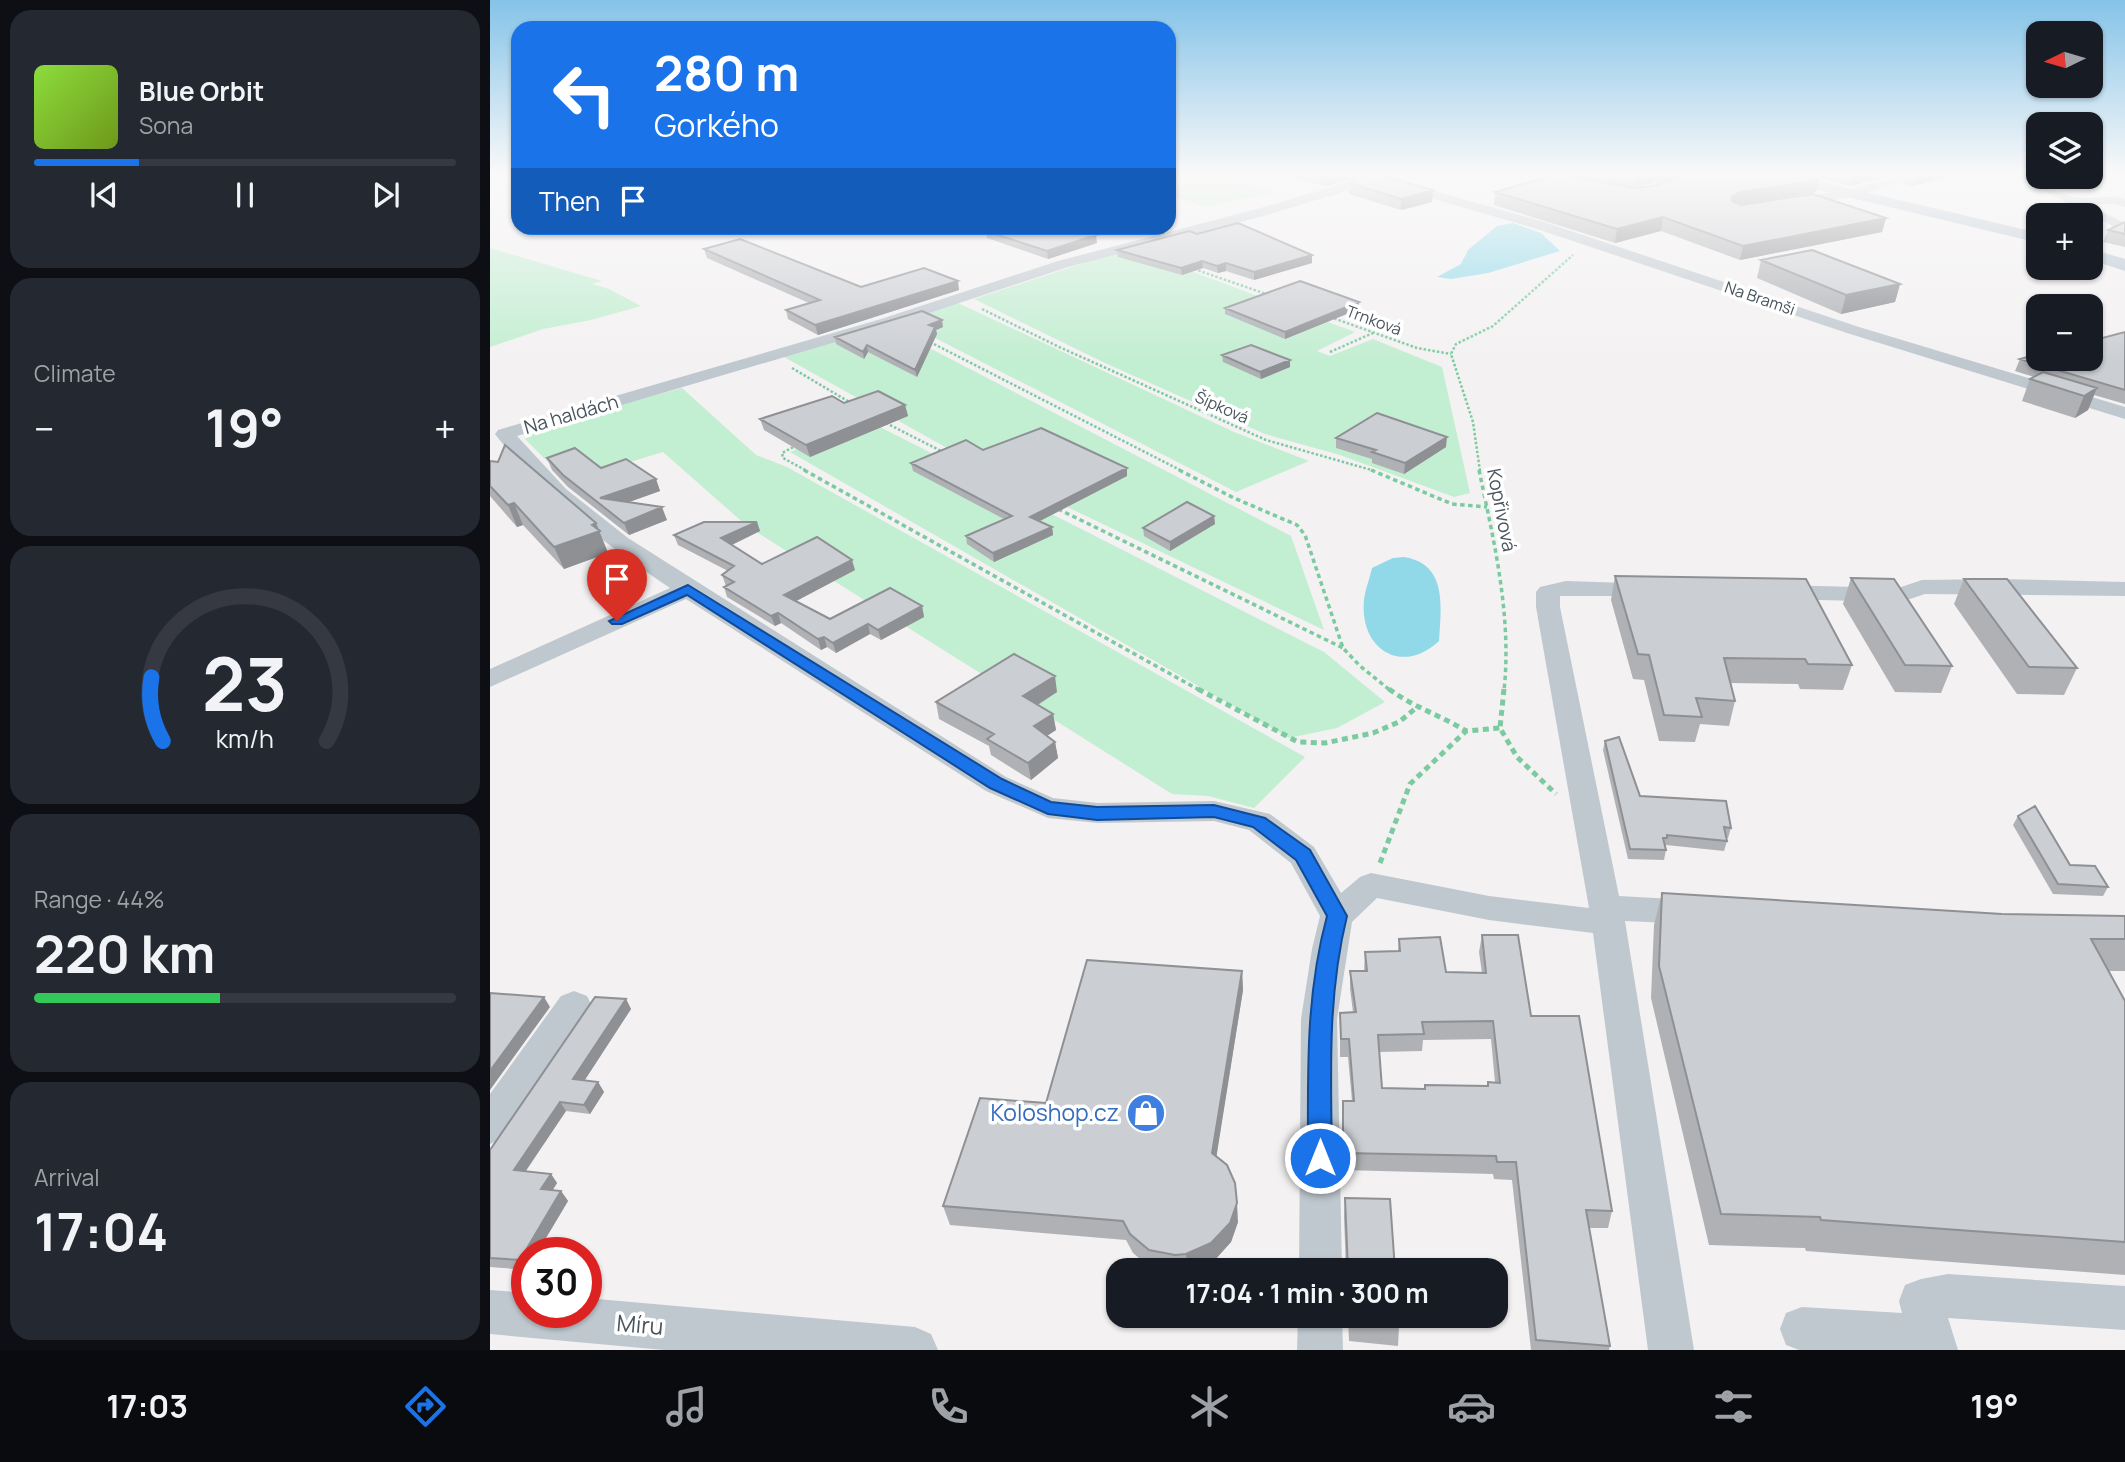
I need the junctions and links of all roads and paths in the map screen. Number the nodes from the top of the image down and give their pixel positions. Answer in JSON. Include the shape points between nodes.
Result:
{"nodes":[{"id":1,"x":1166,"y":237,"type":"edge"},
{"id":2,"x":1575,"y":237,"type":"edge"},
{"id":3,"x":1591,"y":242,"type":"junction"},
{"id":4,"x":2103,"y":258,"type":"edge"},
{"id":5,"x":2125,"y":265,"type":"edge"},
{"id":6,"x":1193,"y":268,"type":"edge"},
{"id":7,"x":1271,"y":296,"type":"edge"},
{"id":8,"x":958,"y":299,"type":"junction"},
{"id":9,"x":1322,"y":314,"type":"edge"},
{"id":10,"x":887,"y":322,"type":"junction"},
{"id":11,"x":1374,"y":333,"type":"junction"},
{"id":12,"x":1330,"y":352,"type":"dead end"},
{"id":13,"x":1451,"y":354,"type":"junction"},
{"id":14,"x":770,"y":356,"type":"junction"},
{"id":15,"x":852,"y":404,"type":"edge"},
{"id":16,"x":2125,"y":412,"type":"edge"},
{"id":17,"x":886,"y":423,"type":"edge"},
{"id":18,"x":497,"y":436,"type":"edge"},
{"id":19,"x":799,"y":444,"type":"edge"},
{"id":20,"x":945,"y":453,"type":"edge"},
{"id":21,"x":1054,"y":507,"type":"edge"},
{"id":22,"x":1487,"y":507,"type":"junction"},
{"id":23,"x":688,"y":589,"type":"junction"},
{"id":24,"x":2125,"y":589,"type":"edge"},
{"id":25,"x":1678,"y":590,"type":"edge"},
{"id":26,"x":1761,"y":592,"type":"edge"},
{"id":27,"x":1343,"y":648,"type":"junction"},
{"id":28,"x":490,"y":679,"type":"edge"},
{"id":29,"x":1416,"y":708,"type":"junction"},
{"id":30,"x":1500,"y":728,"type":"junction"},
{"id":31,"x":1465,"y":731,"type":"junction"},
{"id":32,"x":1588,"y":818,"type":"junction"},
{"id":33,"x":1371,"y":885,"type":"junction"},
{"id":34,"x":1728,"y":914,"type":"edge"},
{"id":35,"x":1607,"y":915,"type":"junction"},
{"id":36,"x":1337,"y":916,"type":"junction"},
{"id":37,"x":574,"y":1006,"type":"dead end"},
{"id":38,"x":490,"y":1126,"type":"edge"},
{"id":39,"x":1320,"y":1258,"type":"edge"},
{"id":40,"x":2125,"y":1308,"type":"edge"},
{"id":41,"x":490,"y":1312,"type":"edge"},
{"id":42,"x":1320,"y":1328,"type":"edge"},
{"id":43,"x":1802,"y":1329,"type":"dead end"},
{"id":44,"x":1933,"y":1344,"type":"edge"},
{"id":45,"x":786,"y":1345,"type":"edge"},
{"id":46,"x":915,"y":1350,"type":"edge"},
{"id":47,"x":1320,"y":1350,"type":"edge"},
{"id":48,"x":1671,"y":1350,"type":"edge"}],
"edges":[{"from":1,"to":8,"type":"street","name":"Na haldách","via":[[1063,264]]},
{"from":2,"to":3,"type":"street","name":"Na Bramši"},
{"from":3,"to":13,"type":"path","via":[[1493,326],[1456,344]]},
{"from":3,"to":16,"type":"street","name":"Na Bramši","via":[[1853,330]]},
{"from":4,"to":5,"type":"main road"},
{"from":6,"to":7,"type":"path"},
{"from":8,"to":10,"type":"street","name":"Na haldách"},
{"from":8,"to":22,"type":"path","name":"Šípková","via":[[1266,440],[1365,467],[1452,504]]},
{"from":9,"to":11,"type":"path","name":"Trnková"},
{"from":10,"to":14,"type":"street","name":"Na haldách"},
{"from":10,"to":27,"type":"path","via":[[1234,498],[1297,525],[1305,535]]},
{"from":11,"to":12,"type":"path"},
{"from":11,"to":13,"type":"path","name":"Trnková"},
{"from":13,"to":22,"type":"path","name":"Kopřivová","via":[[1473,422]]},
{"from":14,"to":15,"type":"path"},
{"from":14,"to":18,"type":"street","name":"Na haldách"},
{"from":17,"to":20,"type":"path"},
{"from":18,"to":23,"type":"street","name":"Na haldách","via":[[582,516]]},
{"from":19,"to":29,"type":"path","via":[[787,448],[783,458],[1298,742],[1325,744],[1373,733]]},
{"from":21,"to":27,"type":"path"},
{"from":22,"to":30,"type":"path","name":"Kopřivová","via":[[1508,654]]},
{"from":23,"to":28,"type":"street"},
{"from":23,"to":36,"type":"street","name":"Na haldách","via":[[996,784],[1048,808],[1097,813],[1214,811],[1259,822],[1303,855]]},
{"from":24,"to":26,"type":"street","via":[[1922,587],[1901,595]]},
{"from":25,"to":32,"type":"street","via":[[1566,588],[1548,592]]},
{"from":27,"to":29,"type":"path"},
{"from":29,"to":31,"type":"path"},
{"from":30,"to":31,"type":"path"},
{"from":30,"to":32,"type":"path","via":[[1517,757],[1546,787]]},
{"from":31,"to":33,"type":"path","via":[[1410,784]]},
{"from":32,"to":35,"type":"street"},
{"from":33,"to":35,"type":"street","via":[[1450,904],[1531,916]]},
{"from":33,"to":36,"type":"street"},
{"from":34,"to":35,"type":"street"},
{"from":35,"to":48,"type":"street"},
{"from":36,"to":39,"type":"street","via":[[1319,1019]]},
{"from":37,"to":38,"type":"street"},
{"from":40,"to":44,"type":"street","via":[[1948,1296],[1921,1301]]},
{"from":41,"to":45,"type":"street","name":"Míru"},
{"from":42,"to":47,"type":"street"},
{"from":43,"to":44,"type":"street"},
{"from":45,"to":46,"type":"street","name":"Míru"}]}
